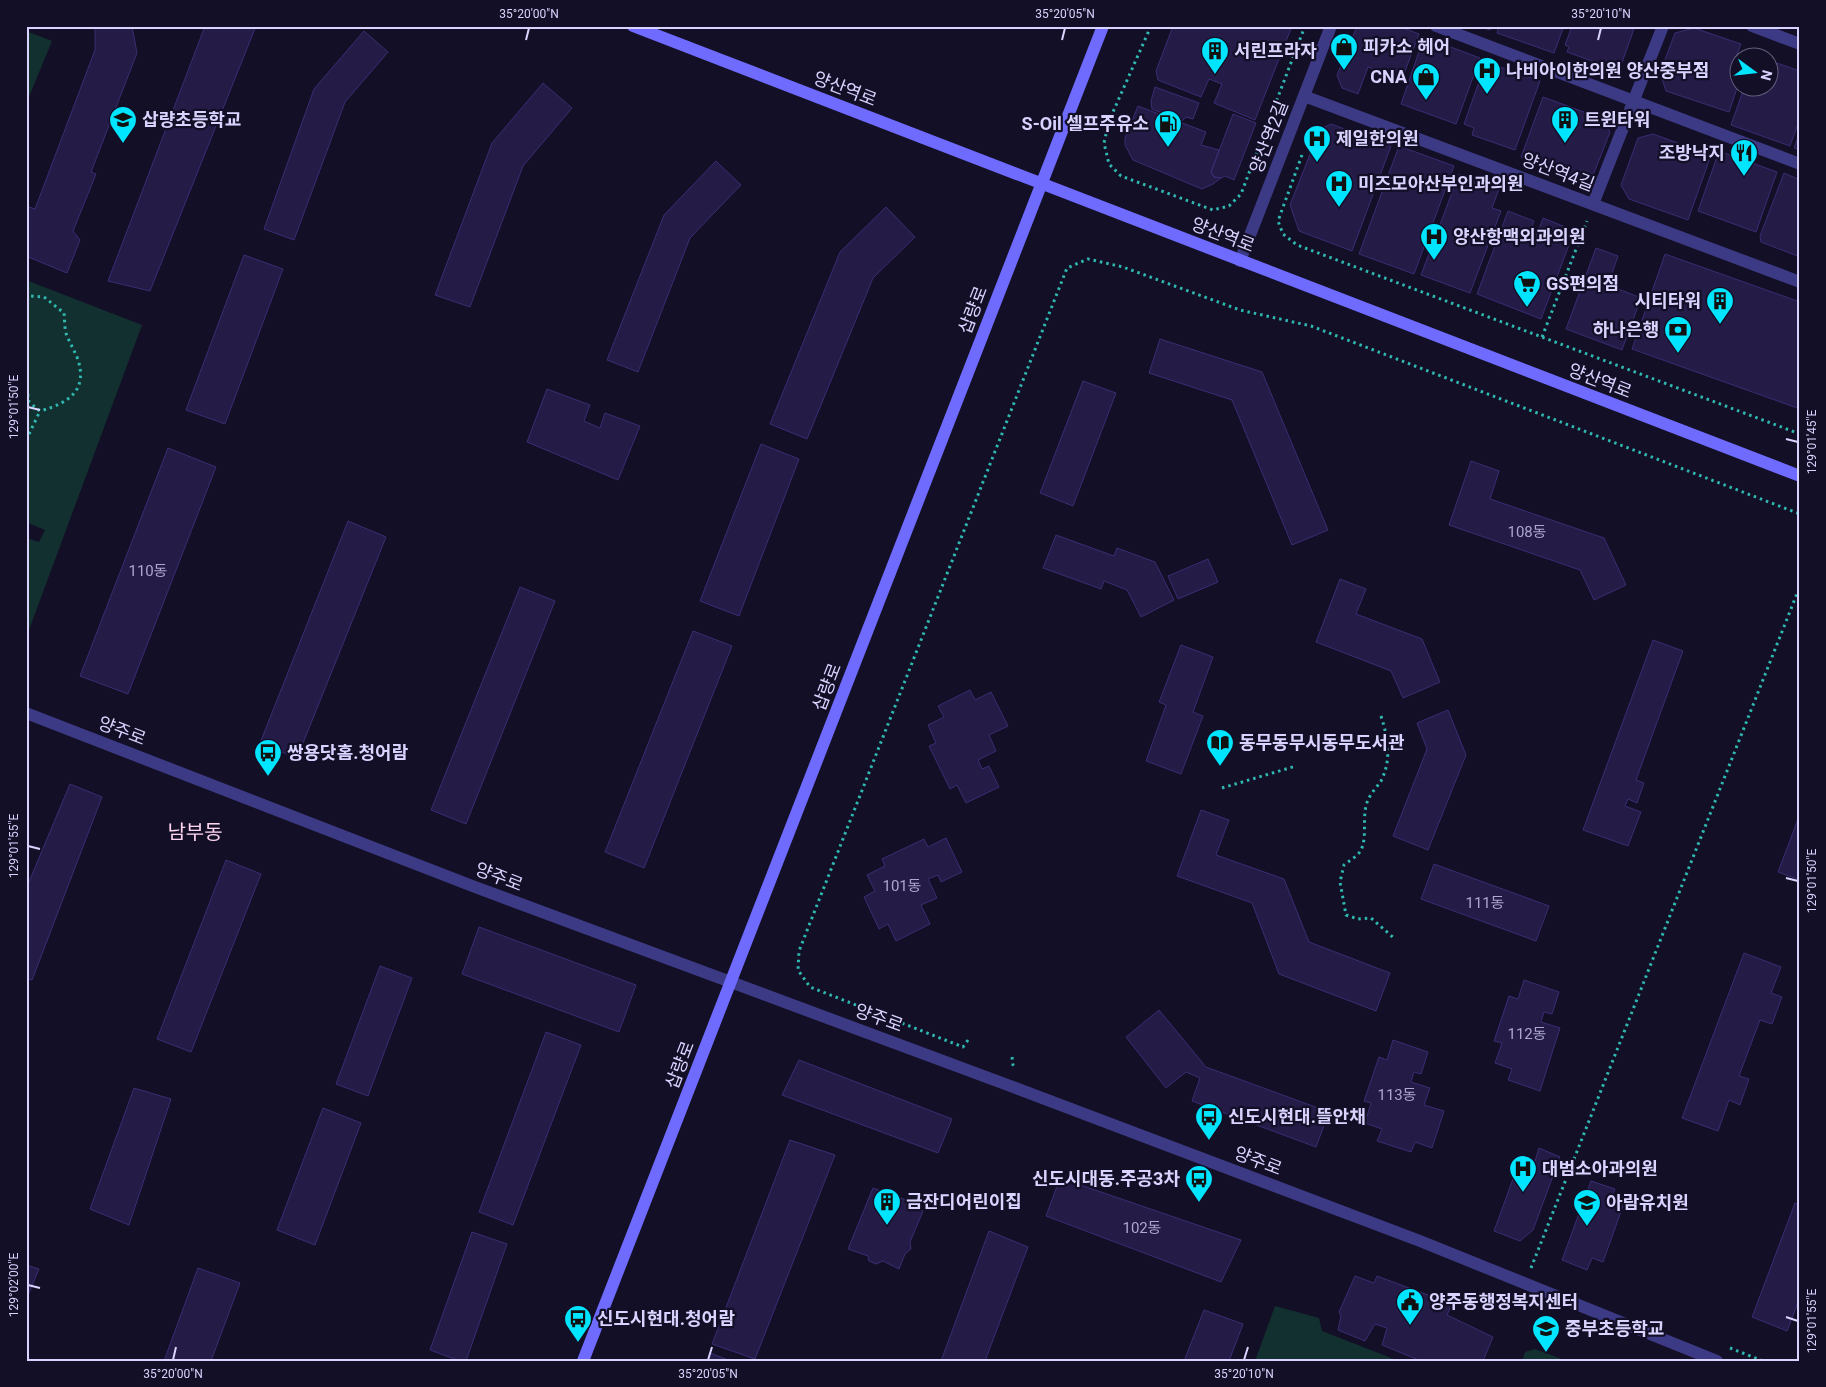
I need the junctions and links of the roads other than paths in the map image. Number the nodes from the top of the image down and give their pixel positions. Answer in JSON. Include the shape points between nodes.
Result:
{"nodes":[{"id":1,"x":633,"y":26,"type":"edge"},
{"id":2,"x":1103,"y":26,"type":"edge"},
{"id":3,"x":1331,"y":26,"type":"edge"},
{"id":4,"x":1436,"y":26,"type":"edge"},
{"id":5,"x":1663,"y":26,"type":"edge"},
{"id":6,"x":1752,"y":26,"type":"edge"},
{"id":7,"x":1800,"y":44,"type":"edge"},
{"id":8,"x":1304,"y":96,"type":"junction"},
{"id":9,"x":1634,"y":101,"type":"junction"},
{"id":10,"x":1800,"y":164,"type":"edge"},
{"id":11,"x":1042,"y":184,"type":"junction"},
{"id":12,"x":1592,"y":209,"type":"junction"},
{"id":13,"x":1240,"y":261,"type":"junction"},
{"id":14,"x":1800,"y":282,"type":"edge"},
{"id":15,"x":1800,"y":476,"type":"edge"},
{"id":16,"x":26,"y":713,"type":"edge"},
{"id":17,"x":731,"y":982,"type":"junction"},
{"id":18,"x":583,"y":1361,"type":"edge"},
{"id":19,"x":1717,"y":1361,"type":"edge"}],
"edges":[{"from":1,"to":11,"type":"street","name":"양산역로"},
{"from":2,"to":11,"type":"street","name":"삽량로"},
{"from":3,"to":8,"type":"street","name":"양산역2길"},
{"from":4,"to":9,"type":"street"},
{"from":5,"to":9,"type":"street"},
{"from":6,"to":7,"type":"street"},
{"from":8,"to":12,"type":"street","name":"양산역4길"},
{"from":8,"to":13,"type":"street","name":"양산역2길"},
{"from":9,"to":10,"type":"street"},
{"from":9,"to":12,"type":"street"},
{"from":11,"to":13,"type":"street","name":"양산역로"},
{"from":11,"to":17,"type":"street","name":"삽량로"},
{"from":12,"to":14,"type":"street","name":"양산역4길"},
{"from":13,"to":15,"type":"street","name":"양산역로"},
{"from":16,"to":17,"type":"street","name":"양주로","via":[[475,887]]},
{"from":17,"to":18,"type":"street","name":"삽량로"},
{"from":17,"to":19,"type":"street","name":"양주로","via":[[1410,1238]]}]}
